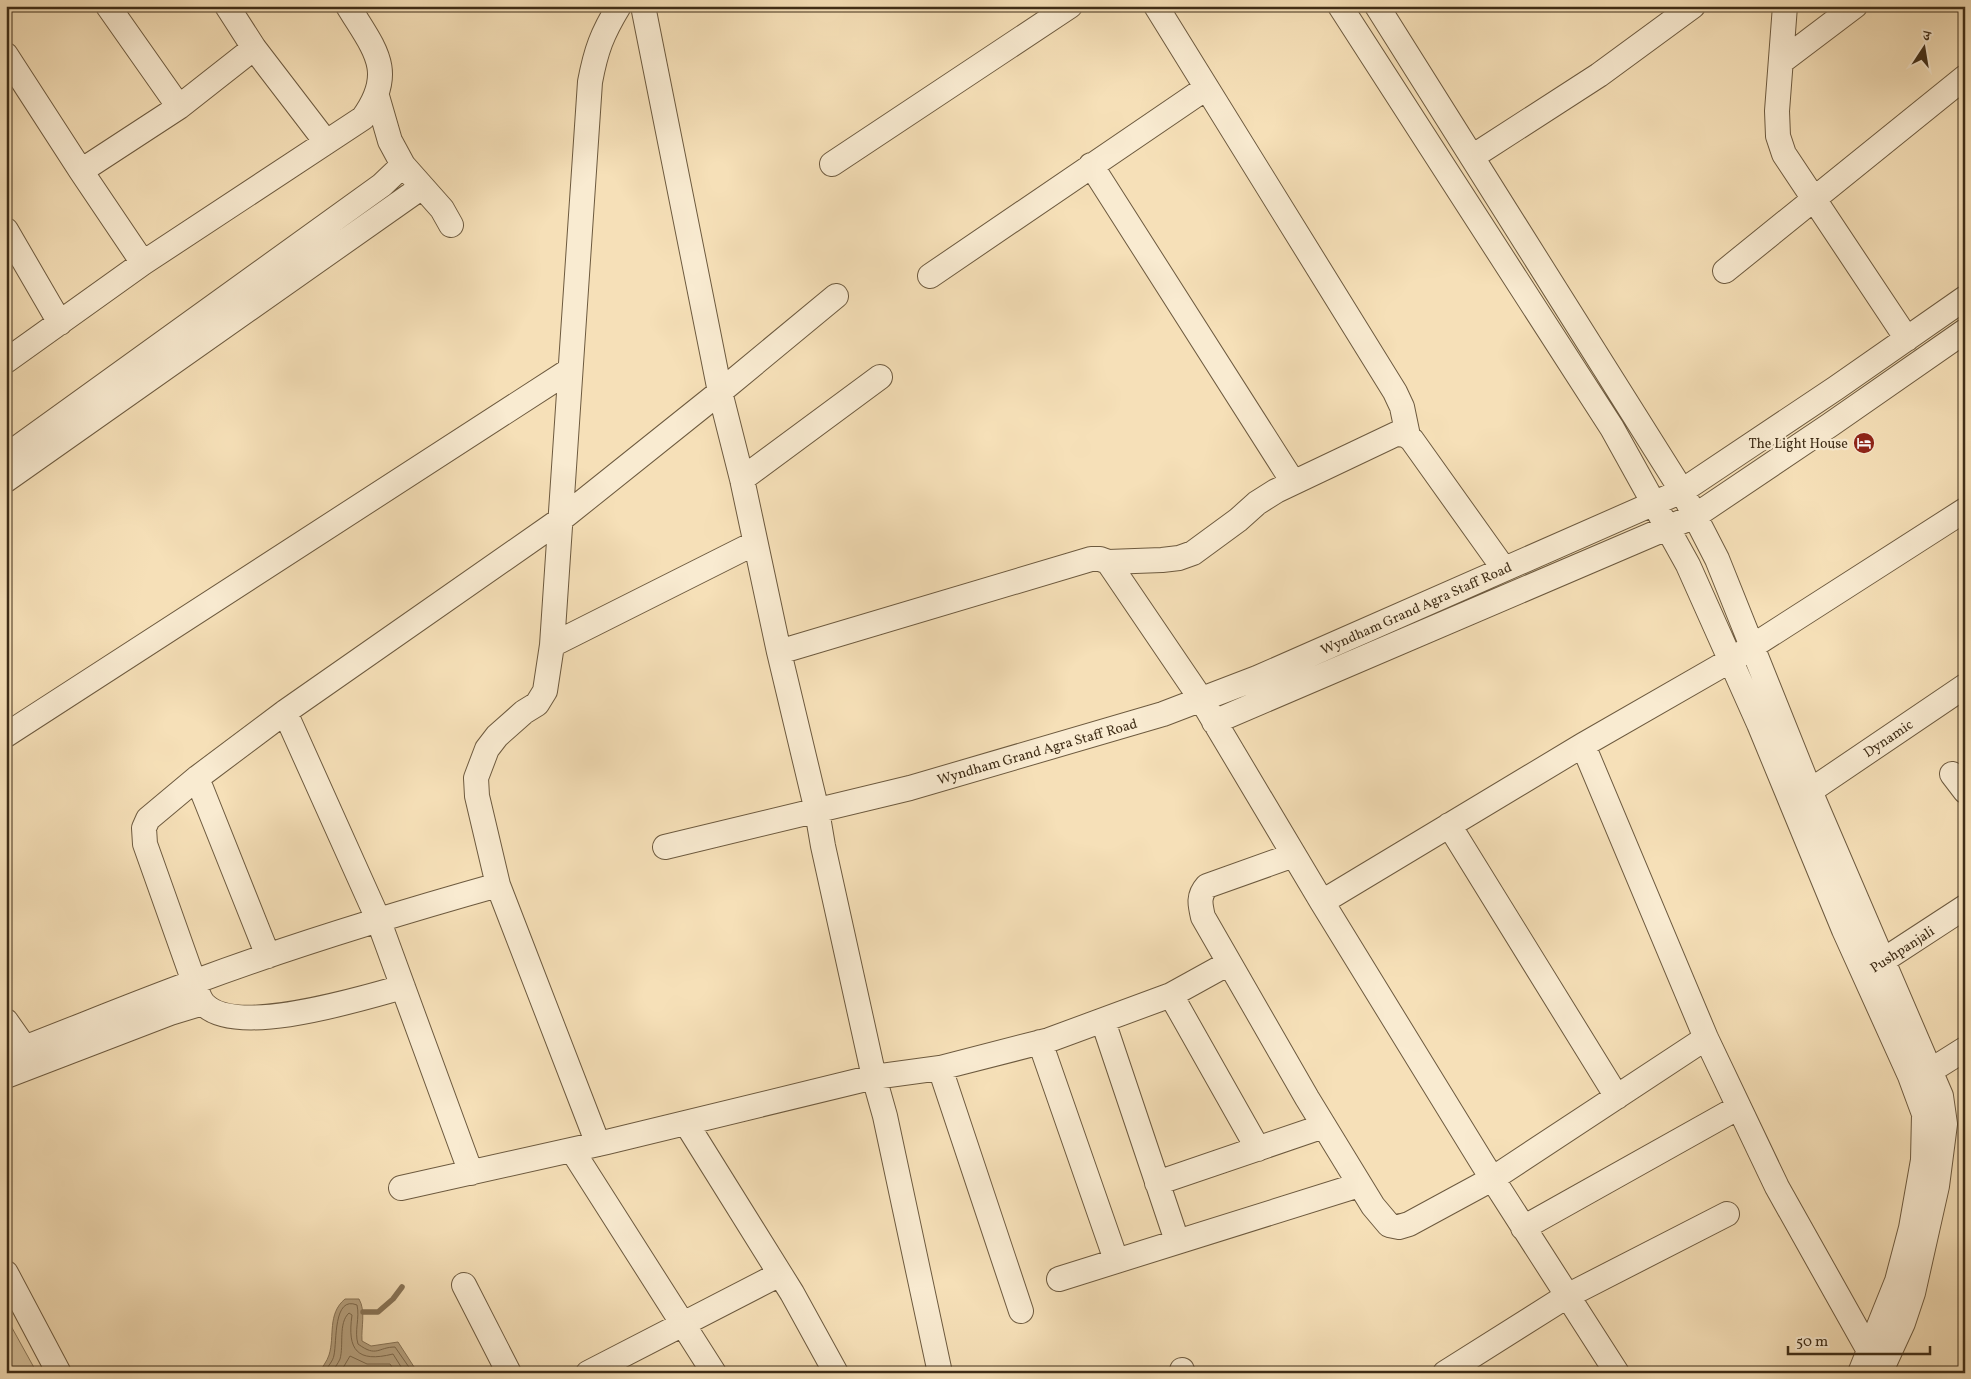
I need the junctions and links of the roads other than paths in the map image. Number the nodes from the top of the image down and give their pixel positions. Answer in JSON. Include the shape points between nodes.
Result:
{"nodes":[{"id":1,"x":108,"y":6,"type":"edge"},
{"id":2,"x":227,"y":6,"type":"edge"},
{"id":3,"x":348,"y":6,"type":"edge"},
{"id":4,"x":619,"y":6,"type":"edge"},
{"id":5,"x":643,"y":6,"type":"edge"},
{"id":6,"x":1070,"y":6,"type":"edge"},
{"id":7,"x":1156,"y":6,"type":"edge"},
{"id":8,"x":1340,"y":6,"type":"edge"},
{"id":9,"x":1377,"y":6,"type":"edge"},
{"id":10,"x":1693,"y":6,"type":"edge"},
{"id":11,"x":1785,"y":6,"type":"edge"},
{"id":12,"x":1855,"y":6,"type":"edge"},
{"id":13,"x":254,"y":48,"type":"junction"},
{"id":14,"x":6,"y":55,"type":"edge"},
{"id":15,"x":1781,"y":62,"type":"junction"},
{"id":16,"x":1965,"y":77,"type":"edge"},
{"id":17,"x":1206,"y":88,"type":"junction"},
{"id":18,"x":377,"y":96,"type":"junction"},
{"id":19,"x":179,"y":107,"type":"junction"},
{"id":20,"x":326,"y":142,"type":"junction"},
{"id":21,"x":1472,"y":157,"type":"junction"},
{"id":22,"x":832,"y":164,"type":"dead end"},
{"id":23,"x":403,"y":165,"type":"junction"},
{"id":24,"x":1091,"y":165,"type":"junction"},
{"id":25,"x":81,"y":171,"type":"junction"},
{"id":26,"x":422,"y":187,"type":"junction"},
{"id":27,"x":1813,"y":199,"type":"junction"},
{"id":28,"x":451,"y":225,"type":"dead end"},
{"id":29,"x":6,"y":230,"type":"edge"},
{"id":30,"x":143,"y":263,"type":"junction"},
{"id":31,"x":1726,"y":271,"type":"dead end"},
{"id":32,"x":930,"y":276,"type":"dead end"},
{"id":33,"x":836,"y":296,"type":"dead end"},
{"id":34,"x":1965,"y":298,"type":"edge"},
{"id":35,"x":60,"y":323,"type":"junction"},
{"id":36,"x":1965,"y":331,"type":"edge"},
{"id":37,"x":1907,"y":339,"type":"junction"},
{"id":38,"x":6,"y":361,"type":"edge"},
{"id":39,"x":570,"y":370,"type":"junction"},
{"id":40,"x":880,"y":377,"type":"dead end"},
{"id":41,"x":720,"y":392,"type":"junction"},
{"id":42,"x":1408,"y":436,"type":"junction"},
{"id":43,"x":9,"y":463,"type":"edge"},
{"id":44,"x":742,"y":479,"type":"junction"},
{"id":45,"x":1293,"y":482,"type":"junction"},
{"id":46,"x":1682,"y":491,"type":"junction"},
{"id":47,"x":1654,"y":503,"type":"junction"},
{"id":48,"x":1965,"y":510,"type":"edge"},
{"id":49,"x":1695,"y":516,"type":"junction"},
{"id":50,"x":560,"y":520,"type":"junction"},
{"id":51,"x":1667,"y":528,"type":"junction"},
{"id":52,"x":755,"y":543,"type":"junction"},
{"id":53,"x":1108,"y":562,"type":"junction"},
{"id":54,"x":1504,"y":569,"type":"junction"},
{"id":55,"x":552,"y":645,"type":"junction"},
{"id":56,"x":1752,"y":646,"type":"junction"},
{"id":57,"x":779,"y":652,"type":"junction"},
{"id":58,"x":1731,"y":660,"type":"junction"},
{"id":59,"x":1965,"y":686,"type":"edge"},
{"id":60,"x":1201,"y":700,"type":"junction"},
{"id":61,"x":285,"y":712,"type":"junction"},
{"id":62,"x":1214,"y":722,"type":"junction"},
{"id":63,"x":6,"y":735,"type":"edge"},
{"id":64,"x":1582,"y":745,"type":"junction"},
{"id":65,"x":197,"y":778,"type":"junction"},
{"id":66,"x":1810,"y":791,"type":"junction"},
{"id":67,"x":817,"y":811,"type":"junction"},
{"id":68,"x":1449,"y":825,"type":"junction"},
{"id":69,"x":665,"y":847,"type":"dead end"},
{"id":70,"x":1294,"y":855,"type":"junction"},
{"id":71,"x":498,"y":885,"type":"junction"},
{"id":72,"x":1322,"y":902,"type":"junction"},
{"id":73,"x":1965,"y":907,"type":"edge"},
{"id":74,"x":378,"y":919,"type":"junction"},
{"id":75,"x":268,"y":956,"type":"junction"},
{"id":76,"x":1229,"y":963,"type":"junction"},
{"id":77,"x":1873,"y":967,"type":"junction"},
{"id":78,"x":403,"y":987,"type":"junction"},
{"id":79,"x":198,"y":992,"type":"junction"},
{"id":80,"x":1171,"y":994,"type":"junction"},
{"id":81,"x":6,"y":1021,"type":"edge"},
{"id":82,"x":1104,"y":1021,"type":"junction"},
{"id":83,"x":1706,"y":1038,"type":"junction"},
{"id":84,"x":1040,"y":1042,"type":"junction"},
{"id":85,"x":1965,"y":1049,"type":"edge"},
{"id":86,"x":16,"y":1052,"type":"edge"},
{"id":87,"x":940,"y":1068,"type":"junction"},
{"id":88,"x":1930,"y":1071,"type":"junction"},
{"id":89,"x":6,"y":1076,"type":"edge"},
{"id":90,"x":874,"y":1077,"type":"junction"},
{"id":91,"x":1617,"y":1097,"type":"junction"},
{"id":92,"x":1739,"y":1107,"type":"junction"},
{"id":93,"x":686,"y":1123,"type":"junction"},
{"id":94,"x":1324,"y":1126,"type":"junction"},
{"id":95,"x":598,"y":1144,"type":"junction"},
{"id":96,"x":1258,"y":1149,"type":"junction"},
{"id":97,"x":572,"y":1150,"type":"junction"},
{"id":98,"x":471,"y":1173,"type":"junction"},
{"id":99,"x":1492,"y":1179,"type":"junction"},
{"id":100,"x":1157,"y":1183,"type":"junction"},
{"id":101,"x":1360,"y":1186,"type":"junction"},
{"id":102,"x":401,"y":1188,"type":"dead end"},
{"id":103,"x":1727,"y":1214,"type":"dead end"},
{"id":104,"x":1523,"y":1228,"type":"junction"},
{"id":105,"x":1177,"y":1241,"type":"junction"},
{"id":106,"x":1116,"y":1260,"type":"junction"},
{"id":107,"x":6,"y":1273,"type":"edge"},
{"id":108,"x":780,"y":1274,"type":"junction"},
{"id":109,"x":1058,"y":1278,"type":"dead end"},
{"id":110,"x":464,"y":1285,"type":"dead end"},
{"id":111,"x":1567,"y":1296,"type":"junction"},
{"id":112,"x":1021,"y":1311,"type":"dead end"},
{"id":113,"x":683,"y":1323,"type":"junction"},
{"id":114,"x":1878,"y":1362,"type":"edge"},
{"id":115,"x":59,"y":1373,"type":"edge"},
{"id":116,"x":509,"y":1373,"type":"edge"},
{"id":117,"x":588,"y":1373,"type":"edge"},
{"id":118,"x":714,"y":1373,"type":"edge"},
{"id":119,"x":836,"y":1373,"type":"edge"},
{"id":120,"x":940,"y":1373,"type":"edge"},
{"id":121,"x":1444,"y":1373,"type":"edge"},
{"id":122,"x":1617,"y":1373,"type":"edge"},
{"id":123,"x":1860,"y":1373,"type":"edge"}],
"edges":[{"from":1,"to":19,"type":"street"},
{"from":2,"to":13,"type":"street"},
{"from":3,"to":18,"type":"street","via":[[380,68],[381,83]]},
{"from":4,"to":39,"type":"street","via":[[596,52],[590,82]]},
{"from":5,"to":41,"type":"street"},
{"from":6,"to":22,"type":"street"},
{"from":7,"to":17,"type":"street"},
{"from":8,"to":47,"type":"street","via":[[1612,428]]},
{"from":9,"to":21,"type":"street"},
{"from":10,"to":21,"type":"street","via":[[1599,75]]},
{"from":11,"to":15,"type":"street"},
{"from":12,"to":15,"type":"street"},
{"from":13,"to":19,"type":"street"},
{"from":13,"to":20,"type":"street"},
{"from":14,"to":25,"type":"street"},
{"from":15,"to":27,"type":"street","via":[[1778,136],[1784,154]]},
{"from":16,"to":27,"type":"street"},
{"from":17,"to":24,"type":"street"},
{"from":17,"to":42,"type":"street","via":[[1394,392],[1402,407]]},
{"from":18,"to":20,"type":"street","via":[[363,118]]},
{"from":18,"to":23,"type":"street","via":[[390,141]]},
{"from":19,"to":25,"type":"street"},
{"from":20,"to":30,"type":"street"},
{"from":21,"to":46,"type":"street"},
{"from":23,"to":26,"type":"street"},
{"from":23,"to":43,"type":"street","via":[[382,185]]},
{"from":24,"to":32,"type":"street"},
{"from":24,"to":45,"type":"street"},
{"from":25,"to":30,"type":"street"},
{"from":26,"to":28,"type":"street","via":[[442,209]]},
{"from":26,"to":43,"type":"street"},
{"from":27,"to":31,"type":"street"},
{"from":27,"to":37,"type":"street"},
{"from":29,"to":35,"type":"street"},
{"from":30,"to":35,"type":"street"},
{"from":33,"to":41,"type":"street"},
{"from":34,"to":37,"type":"street","name":"Wyndham Grand Agra Staff Road"},
{"from":35,"to":38,"type":"street"},
{"from":36,"to":49,"type":"street"},
{"from":37,"to":46,"type":"street","name":"Wyndham Grand Agra Staff Road"},
{"from":39,"to":50,"type":"street"},
{"from":39,"to":63,"type":"street"},
{"from":40,"to":44,"type":"street"},
{"from":41,"to":44,"type":"street"},
{"from":41,"to":50,"type":"street"},
{"from":42,"to":45,"type":"street","via":[[1396,434]]},
{"from":42,"to":54,"type":"street"},
{"from":44,"to":52,"type":"street"},
{"from":45,"to":53,"type":"street","via":[[1257,503],[1193,553],[1162,560]]},
{"from":46,"to":47,"type":"street","name":"Wyndham Grand Agra Staff Road"},
{"from":46,"to":49,"type":"street"},
{"from":47,"to":51,"type":"street"},
{"from":47,"to":54,"type":"street","name":"Wyndham Grand Agra Staff Road"},
{"from":48,"to":56,"type":"street"},
{"from":49,"to":51,"type":"street"},
{"from":49,"to":56,"type":"street","via":[[1717,559]]},
{"from":50,"to":55,"type":"street"},
{"from":50,"to":61,"type":"street"},
{"from":51,"to":58,"type":"street","via":[[1688,564]]},
{"from":51,"to":62,"type":"street"},
{"from":52,"to":55,"type":"street"},
{"from":52,"to":57,"type":"street"},
{"from":53,"to":57,"type":"street","via":[[1091,559]]},
{"from":53,"to":60,"type":"street"},
{"from":54,"to":60,"type":"street","name":"Wyndham Grand Agra Staff Road"},
{"from":55,"to":71,"type":"street","via":[[545,691],[537,704],[524,712],[487,748],[476,778],[477,796]]},
{"from":56,"to":58,"type":"street"},
{"from":56,"to":66,"type":"street"},
{"from":57,"to":67,"type":"street"},
{"from":58,"to":64,"type":"street"},
{"from":58,"to":77,"type":"street"},
{"from":59,"to":66,"type":"street","name":"Dynamic"},
{"from":60,"to":62,"type":"street"},
{"from":60,"to":67,"type":"street","name":"Wyndham Grand Agra Staff Road","via":[[910,788]]},
{"from":61,"to":65,"type":"street"},
{"from":61,"to":74,"type":"street"},
{"from":62,"to":70,"type":"street"},
{"from":64,"to":68,"type":"street"},
{"from":64,"to":83,"type":"street"},
{"from":65,"to":75,"type":"street"},
{"from":65,"to":79,"type":"street","via":[[148,819],[143,836]]},
{"from":66,"to":77,"type":"street"},
{"from":67,"to":69,"type":"street","name":"Wyndham Grand Agra Staff Road"},
{"from":67,"to":90,"type":"street"},
{"from":68,"to":72,"type":"street"},
{"from":68,"to":91,"type":"street"},
{"from":70,"to":72,"type":"street"},
{"from":70,"to":76,"type":"street","via":[[1208,886],[1202,892],[1199,902],[1203,917]]},
{"from":71,"to":74,"type":"street"},
{"from":71,"to":95,"type":"street"},
{"from":72,"to":99,"type":"street"},
{"from":73,"to":77,"type":"street","name":"Pushpanjali"},
{"from":74,"to":75,"type":"street"},
{"from":74,"to":78,"type":"street"},
{"from":75,"to":79,"type":"street"},
{"from":76,"to":80,"type":"street"},
{"from":76,"to":94,"type":"street"},
{"from":77,"to":88,"type":"street"},
{"from":77,"to":114,"type":"street","via":[[1924,1114],[1923,1160],[1911,1228]]},
{"from":78,"to":79,"type":"street","via":[[308,1012],[257,1018],[218,1013]]},
{"from":78,"to":98,"type":"street"},
{"from":79,"to":86,"type":"street"},
{"from":79,"to":89,"type":"street","via":[[170,1013]]},
{"from":80,"to":82,"type":"street"},
{"from":80,"to":96,"type":"street"},
{"from":81,"to":86,"type":"street"},
{"from":82,"to":84,"type":"street"},
{"from":82,"to":100,"type":"street"},
{"from":83,"to":91,"type":"street"},
{"from":83,"to":92,"type":"street"},
{"from":84,"to":87,"type":"street"},
{"from":84,"to":106,"type":"street"},
{"from":85,"to":88,"type":"street"},
{"from":87,"to":90,"type":"street"},
{"from":87,"to":112,"type":"street"},
{"from":88,"to":114,"type":"street","via":[[1941,1096],[1945,1124],[1936,1186],[1913,1293],[1903,1323]]},
{"from":90,"to":93,"type":"street"},
{"from":90,"to":120,"type":"street"},
{"from":91,"to":99,"type":"street"},
{"from":92,"to":104,"type":"street"},
{"from":92,"to":114,"type":"street","via":[[1777,1187]]},
{"from":93,"to":95,"type":"street"},
{"from":93,"to":108,"type":"street"},
{"from":94,"to":96,"type":"street"},
{"from":94,"to":101,"type":"street"},
{"from":95,"to":97,"type":"street"},
{"from":96,"to":100,"type":"street"},
{"from":97,"to":98,"type":"street"},
{"from":97,"to":113,"type":"street"},
{"from":98,"to":102,"type":"street"},
{"from":99,"to":101,"type":"street","via":[[1399,1227],[1389,1225],[1380,1217]]},
{"from":99,"to":104,"type":"street"},
{"from":100,"to":105,"type":"street"},
{"from":101,"to":105,"type":"street"},
{"from":103,"to":111,"type":"street"},
{"from":104,"to":111,"type":"street"},
{"from":105,"to":106,"type":"street"},
{"from":106,"to":109,"type":"street"},
{"from":107,"to":115,"type":"street"},
{"from":108,"to":113,"type":"street"},
{"from":108,"to":119,"type":"street"},
{"from":110,"to":116,"type":"street"},
{"from":111,"to":121,"type":"street"},
{"from":111,"to":122,"type":"street"},
{"from":113,"to":117,"type":"street"},
{"from":113,"to":118,"type":"street"},
{"from":114,"to":123,"type":"street"}]}
